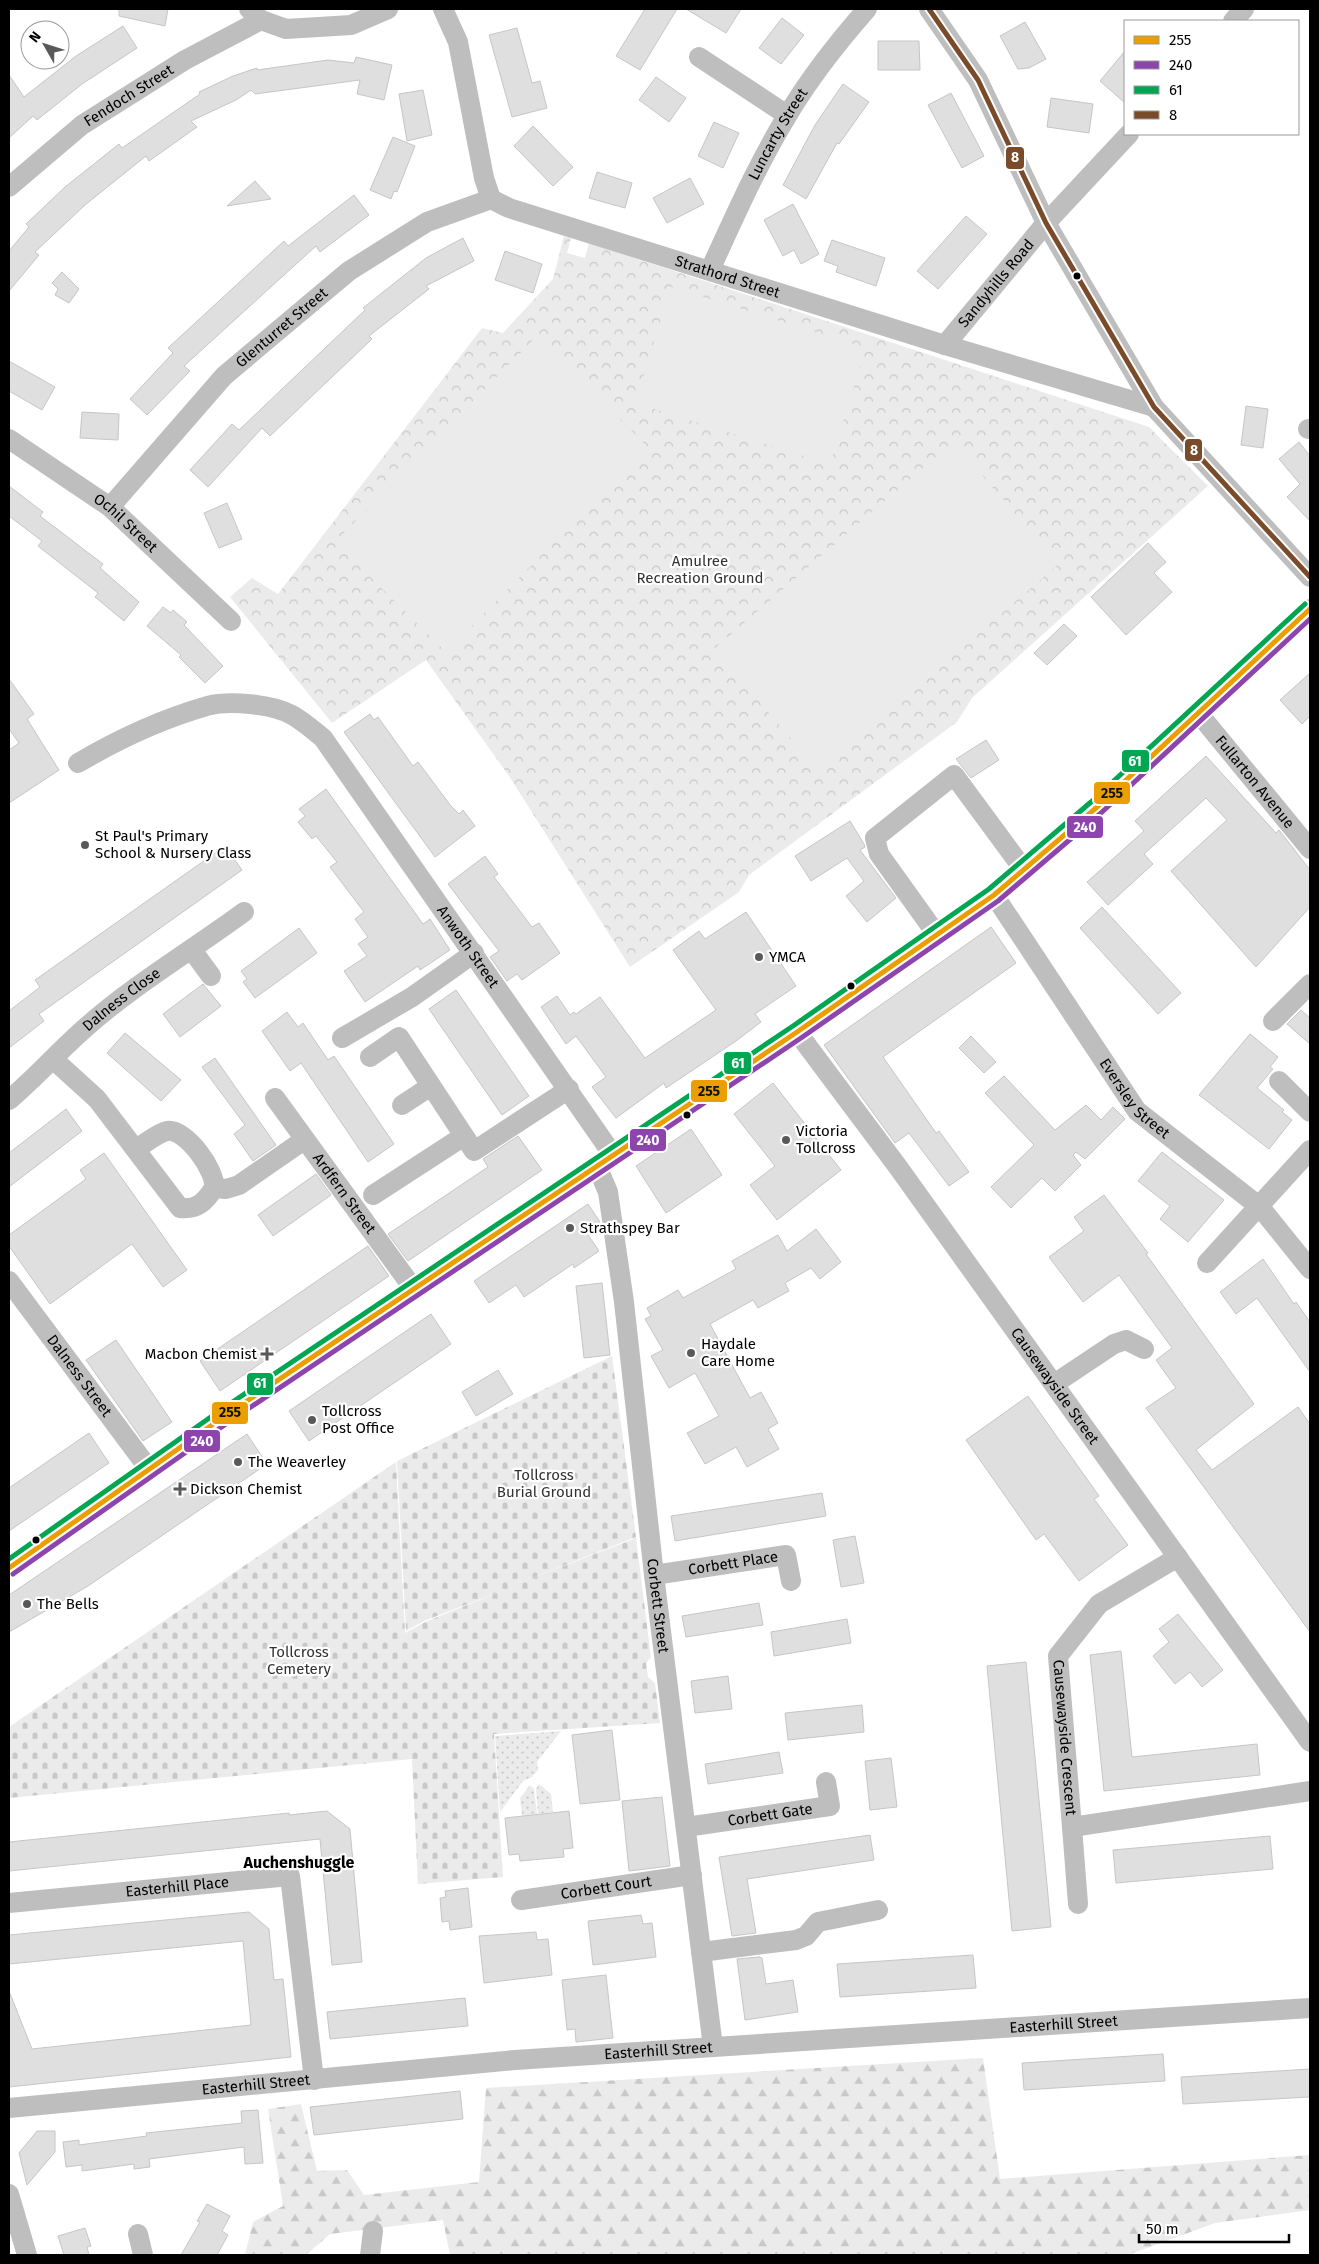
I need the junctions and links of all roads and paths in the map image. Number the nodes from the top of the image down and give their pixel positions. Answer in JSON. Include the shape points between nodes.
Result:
{"nodes":[{"id":1,"x":388,"y":9,"type":"edge"},
{"id":2,"x":443,"y":9,"type":"edge"},
{"id":3,"x":867,"y":9,"type":"edge"},
{"id":4,"x":929,"y":9,"type":"edge"},
{"id":5,"x":1244,"y":9,"type":"edge"},
{"id":6,"x":255,"y":14,"type":"edge"},
{"id":7,"x":1234,"y":20,"type":"edge"},
{"id":8,"x":699,"y":57,"type":"dead end"},
{"id":9,"x":787,"y":115,"type":"junction"},
{"id":10,"x":1128,"y":135,"type":"edge"},
{"id":11,"x":9,"y":187,"type":"edge"},
{"id":12,"x":491,"y":199,"type":"junction"},
{"id":13,"x":1046,"y":223,"type":"junction"},
{"id":14,"x":710,"y":270,"type":"junction"},
{"id":15,"x":945,"y":345,"type":"junction"},
{"id":16,"x":1154,"y":407,"type":"junction"},
{"id":17,"x":9,"y":439,"type":"edge"},
{"id":18,"x":110,"y":507,"type":"junction"},
{"id":19,"x":1310,"y":577,"type":"edge"},
{"id":20,"x":1310,"y":609,"type":"edge"},
{"id":21,"x":231,"y":621,"type":"dead end"},
{"id":22,"x":1199,"y":714,"type":"junction"},
{"id":23,"x":78,"y":763,"type":"dead end"},
{"id":24,"x":1310,"y":849,"type":"edge"},
{"id":25,"x":1024,"y":870,"type":"junction"},
{"id":26,"x":994,"y":895,"type":"junction"},
{"id":27,"x":244,"y":912,"type":"dead end"},
{"id":28,"x":937,"y":935,"type":"junction"},
{"id":29,"x":192,"y":950,"type":"junction"},
{"id":30,"x":474,"y":953,"type":"junction"},
{"id":31,"x":211,"y":976,"type":"dead end"},
{"id":32,"x":1310,"y":984,"type":"edge"},
{"id":33,"x":1273,"y":1022,"type":"dead end"},
{"id":34,"x":797,"y":1032,"type":"junction"},
{"id":35,"x":342,"y":1038,"type":"dead end"},
{"id":36,"x":370,"y":1057,"type":"dead end"},
{"id":37,"x":53,"y":1059,"type":"junction"},
{"id":38,"x":1279,"y":1081,"type":"dead end"},
{"id":39,"x":431,"y":1086,"type":"junction"},
{"id":40,"x":569,"y":1089,"type":"junction"},
{"id":41,"x":275,"y":1098,"type":"dead end"},
{"id":42,"x":9,"y":1100,"type":"edge"},
{"id":43,"x":402,"y":1105,"type":"dead end"},
{"id":44,"x":1310,"y":1112,"type":"edge"},
{"id":45,"x":464,"y":1136,"type":"junction"},
{"id":46,"x":304,"y":1140,"type":"junction"},
{"id":47,"x":136,"y":1149,"type":"junction"},
{"id":48,"x":1310,"y":1150,"type":"edge"},
{"id":49,"x":605,"y":1160,"type":"junction"},
{"id":50,"x":214,"y":1188,"type":"junction"},
{"id":51,"x":373,"y":1195,"type":"dead end"},
{"id":52,"x":1260,"y":1207,"type":"junction"},
{"id":53,"x":1207,"y":1263,"type":"dead end"},
{"id":54,"x":1310,"y":1269,"type":"edge"},
{"id":55,"x":9,"y":1281,"type":"edge"},
{"id":56,"x":414,"y":1288,"type":"junction"},
{"id":57,"x":1144,"y":1349,"type":"dead end"},
{"id":58,"x":1054,"y":1384,"type":"junction"},
{"id":59,"x":149,"y":1469,"type":"junction"},
{"id":60,"x":1178,"y":1557,"type":"junction"},
{"id":61,"x":9,"y":1568,"type":"edge"},
{"id":62,"x":654,"y":1575,"type":"junction"},
{"id":63,"x":791,"y":1581,"type":"dead end"},
{"id":64,"x":1310,"y":1742,"type":"edge"},
{"id":65,"x":826,"y":1782,"type":"dead end"},
{"id":66,"x":1310,"y":1791,"type":"edge"},
{"id":67,"x":686,"y":1827,"type":"junction"},
{"id":68,"x":1072,"y":1827,"type":"junction"},
{"id":69,"x":692,"y":1875,"type":"junction"},
{"id":70,"x":522,"y":1900,"type":"dead end"},
{"id":71,"x":9,"y":1903,"type":"edge"},
{"id":72,"x":1078,"y":1904,"type":"dead end"},
{"id":73,"x":878,"y":1910,"type":"dead end"},
{"id":74,"x":701,"y":1952,"type":"junction"},
{"id":75,"x":1310,"y":2008,"type":"edge"},
{"id":76,"x":713,"y":2047,"type":"junction"},
{"id":77,"x":314,"y":2080,"type":"junction"},
{"id":78,"x":9,"y":2108,"type":"edge"},
{"id":79,"x":9,"y":2194,"type":"edge"},
{"id":80,"x":373,"y":2231,"type":"dead end"},
{"id":81,"x":138,"y":2234,"type":"dead end"},
{"id":82,"x":27,"y":2255,"type":"edge"},
{"id":83,"x":143,"y":2255,"type":"edge"},
{"id":84,"x":370,"y":2255,"type":"edge"}],
"edges":[{"from":1,"to":6,"type":"street","via":[[351,25],[286,29]]},
{"from":2,"to":12,"type":"street","via":[[458,42],[484,178]]},
{"from":3,"to":9,"type":"street","name":"Luncarty Street","via":[[848,30]]},
{"from":4,"to":13,"type":"street","via":[[978,80]]},
{"from":5,"to":7,"type":"street"},
{"from":6,"to":11,"type":"street","name":"Fendoch Street","via":[[82,125]]},
{"from":8,"to":9,"type":"street"},
{"from":9,"to":14,"type":"street","name":"Luncarty Street","via":[[748,186]]},
{"from":10,"to":13,"type":"street","name":"Sandyhills Road"},
{"from":12,"to":14,"type":"street","name":"Strathord Street","via":[[509,208]]},
{"from":12,"to":18,"type":"street","name":"Glenturret Street","via":[[427,222],[349,271],[224,376]]},
{"from":13,"to":15,"type":"street","name":"Sandyhills Road"},
{"from":13,"to":16,"type":"street"},
{"from":14,"to":15,"type":"street","name":"Strathord Street"},
{"from":15,"to":16,"type":"street","name":"Strathord Street"},
{"from":16,"to":19,"type":"street"},
{"from":17,"to":18,"type":"street","name":"Ochil Street"},
{"from":18,"to":21,"type":"street","name":"Ochil Street"},
{"from":20,"to":22,"type":"street"},
{"from":22,"to":24,"type":"street","name":"Fullarton Avenue"},
{"from":22,"to":25,"type":"street"},
{"from":23,"to":30,"type":"street","name":"Anwoth Street","via":[[161,723],[208,706],[254,704],[291,714],[323,738]]},
{"from":25,"to":26,"type":"street"},
{"from":25,"to":28,"type":"street","via":[[954,774],[875,838],[880,854]]},
{"from":26,"to":28,"type":"street"},
{"from":26,"to":52,"type":"street","name":"Eversley Street","via":[[1137,1111]]},
{"from":27,"to":29,"type":"street","name":"Dalness Close"},
{"from":28,"to":34,"type":"street"},
{"from":29,"to":31,"type":"street"},
{"from":29,"to":37,"type":"street","name":"Dalness Close","via":[[148,978],[84,1029]]},
{"from":30,"to":35,"type":"street","via":[[412,997]]},
{"from":30,"to":40,"type":"street","name":"Anwoth Street"},
{"from":32,"to":33,"type":"street"},
{"from":34,"to":49,"type":"street"},
{"from":34,"to":58,"type":"street","name":"Causewayside Street"},
{"from":36,"to":39,"type":"street","via":[[399,1037]]},
{"from":37,"to":42,"type":"street","name":"Dalness Close"},
{"from":37,"to":47,"type":"street","via":[[97,1099]]},
{"from":38,"to":44,"type":"street"},
{"from":39,"to":43,"type":"street"},
{"from":39,"to":45,"type":"street"},
{"from":40,"to":45,"type":"street","via":[[474,1151]]},
{"from":40,"to":49,"type":"street","name":"Anwoth Street"},
{"from":41,"to":46,"type":"street","name":"Ardfern Street"},
{"from":45,"to":51,"type":"street"},
{"from":46,"to":50,"type":"street","via":[[239,1185]]},
{"from":46,"to":56,"type":"street","name":"Ardfern Street"},
{"from":47,"to":50,"type":"street","via":[[165,1132],[179,1134],[192,1144],[214,1178]]},
{"from":47,"to":50,"type":"street","via":[[180,1208],[200,1205]]},
{"from":48,"to":52,"type":"street"},
{"from":49,"to":56,"type":"street"},
{"from":49,"to":62,"type":"street","name":"Corbett Street"},
{"from":52,"to":53,"type":"street"},
{"from":52,"to":54,"type":"street","name":"Eversley Street"},
{"from":55,"to":59,"type":"street","name":"Dalness Street"},
{"from":56,"to":59,"type":"street"},
{"from":57,"to":58,"type":"street","via":[[1126,1340],[1114,1344]]},
{"from":58,"to":60,"type":"street","name":"Causewayside Street"},
{"from":59,"to":61,"type":"street"},
{"from":60,"to":64,"type":"street","name":"Causewayside Street"},
{"from":60,"to":68,"type":"street","name":"Causewayside Crescent","via":[[1099,1604],[1058,1656]]},
{"from":62,"to":63,"type":"street","name":"Corbett Place","via":[[786,1555]]},
{"from":62,"to":67,"type":"street","name":"Corbett Street"},
{"from":65,"to":67,"type":"street","name":"Corbett Gate","via":[[830,1806]]},
{"from":66,"to":68,"type":"street","name":"Causewayside Crescent"},
{"from":67,"to":69,"type":"street","name":"Corbett Street"},
{"from":68,"to":72,"type":"street","name":"Causewayside Crescent"},
{"from":69,"to":70,"type":"street","name":"Corbett Court"},
{"from":69,"to":74,"type":"street","name":"Corbett Street"},
{"from":71,"to":77,"type":"street","name":"Easterhill Place","via":[[290,1876]]},
{"from":73,"to":74,"type":"street","via":[[818,1922],[806,1936],[796,1940]]},
{"from":74,"to":76,"type":"street","name":"Corbett Street"},
{"from":75,"to":76,"type":"street","name":"Easterhill Street"},
{"from":76,"to":77,"type":"street","name":"Easterhill Street","via":[[515,2060]]},
{"from":77,"to":78,"type":"street","name":"Easterhill Street"},
{"from":79,"to":82,"type":"street"},
{"from":80,"to":84,"type":"street"},
{"from":81,"to":83,"type":"street"}]}
